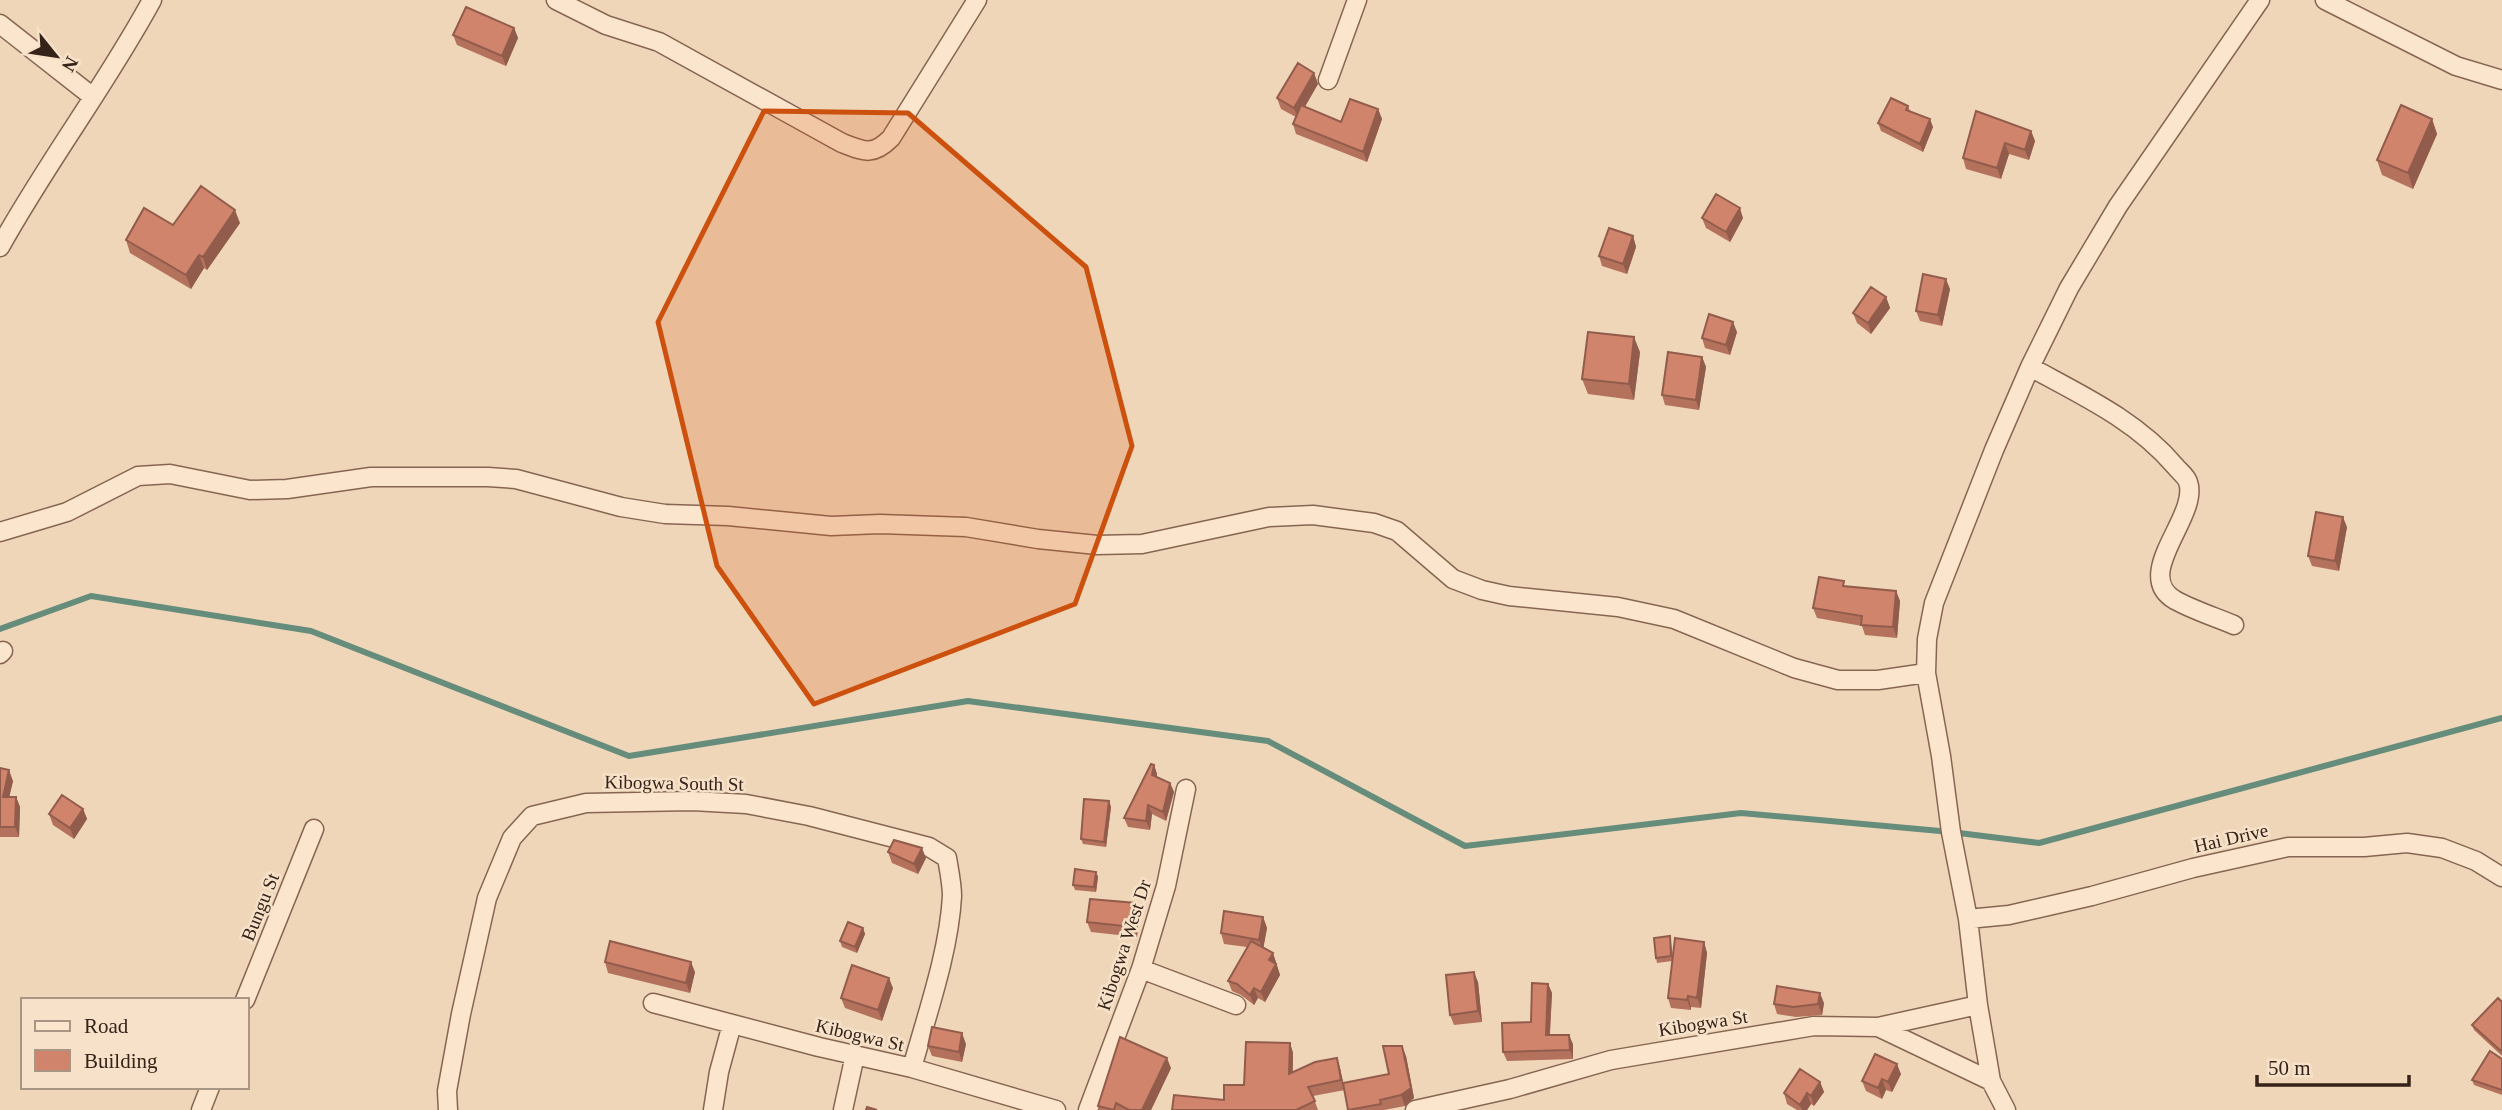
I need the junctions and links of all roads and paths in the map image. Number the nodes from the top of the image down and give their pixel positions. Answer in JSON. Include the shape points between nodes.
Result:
{"nodes":[{"id":1,"x":152,"y":0,"type":"edge"},
{"id":2,"x":556,"y":0,"type":"edge"},
{"id":3,"x":977,"y":0,"type":"edge"},
{"id":4,"x":1357,"y":0,"type":"edge"},
{"id":5,"x":2260,"y":0,"type":"edge"},
{"id":6,"x":2325,"y":0,"type":"edge"},
{"id":7,"x":0,"y":24,"type":"edge"},
{"id":8,"x":1328,"y":80,"type":"dead end"},
{"id":9,"x":2502,"y":80,"type":"edge"},
{"id":10,"x":93,"y":97,"type":"junction"},
{"id":11,"x":0,"y":247,"type":"edge"},
{"id":12,"x":2030,"y":367,"type":"junction"},
{"id":13,"x":0,"y":532,"type":"edge"},
{"id":14,"x":2234,"y":625,"type":"dead end"},
{"id":15,"x":1926,"y":673,"type":"junction"},
{"id":16,"x":1186,"y":789,"type":"dead end"},
{"id":17,"x":314,"y":830,"type":"dead end"},
{"id":18,"x":2502,"y":877,"type":"edge"},
{"id":19,"x":1968,"y":919,"type":"junction"},
{"id":20,"x":1141,"y":970,"type":"junction"},
{"id":21,"x":246,"y":998,"type":"edge"},
{"id":22,"x":653,"y":1003,"type":"dead end"},
{"id":23,"x":1237,"y":1005,"type":"dead end"},
{"id":24,"x":1978,"y":1005,"type":"junction"},
{"id":25,"x":732,"y":1024,"type":"junction"},
{"id":26,"x":1878,"y":1027,"type":"junction"},
{"id":27,"x":855,"y":1055,"type":"junction"},
{"id":28,"x":912,"y":1068,"type":"junction"},
{"id":29,"x":1991,"y":1081,"type":"junction"},
{"id":30,"x":209,"y":1089,"type":"edge"},
{"id":31,"x":1032,"y":1107,"type":"edge"},
{"id":32,"x":201,"y":1110,"type":"edge"},
{"id":33,"x":448,"y":1110,"type":"edge"},
{"id":34,"x":713,"y":1110,"type":"edge"},
{"id":35,"x":843,"y":1110,"type":"edge"},
{"id":36,"x":1056,"y":1110,"type":"edge"},
{"id":37,"x":1088,"y":1110,"type":"edge"},
{"id":38,"x":1415,"y":1110,"type":"edge"},
{"id":39,"x":2006,"y":1110,"type":"edge"}],
"edges":[{"from":1,"to":10,"type":"street"},
{"from":2,"to":3,"type":"street","via":[[606,25],[659,42],[864,152],[880,149],[891,138]]},
{"from":4,"to":8,"type":"street"},
{"from":5,"to":12,"type":"street","via":[[2118,206],[2069,288]]},
{"from":6,"to":9,"type":"street","via":[[2456,66]]},
{"from":7,"to":10,"type":"street"},
{"from":10,"to":11,"type":"street"},
{"from":12,"to":14,"type":"street","via":[[2129,423],[2187,480],[2190,494],[2163,559],[2163,585],[2172,598]]},
{"from":12,"to":15,"type":"street","via":[[1934,603]]},
{"from":13,"to":15,"type":"street","via":[[67,512],[138,476],[170,474],[250,490],[371,477],[516,479],[665,514],[831,526],[966,527],[1097,545],[1142,544],[1269,517],[1313,515],[1374,523],[1397,531],[1453,579],[1482,590],[1618,607],[1674,619],[1794,668],[1838,680]]},
{"from":15,"to":19,"type":"street"},
{"from":16,"to":20,"type":"street","name":"Kibogwa West Dr","via":[[1166,886]]},
{"from":17,"to":21,"type":"street","name":"Bungu St"},
{"from":18,"to":19,"type":"street","name":"Hai Drive","via":[[2476,861],[2419,844],[2288,846],[2009,915]]},
{"from":19,"to":24,"type":"street"},
{"from":20,"to":23,"type":"street"},
{"from":20,"to":37,"type":"street","name":"Kibogwa West Dr"},
{"from":22,"to":25,"type":"street","name":"Kibogwa St"},
{"from":24,"to":26,"type":"street"},
{"from":24,"to":29,"type":"street"},
{"from":25,"to":27,"type":"street","name":"Kibogwa St"},
{"from":25,"to":34,"type":"street"},
{"from":26,"to":29,"type":"street","name":"Kibogwa St"},
{"from":26,"to":38,"type":"street","name":"Kibogwa St","via":[[1814,1026],[1664,1050]]},
{"from":27,"to":28,"type":"street","name":"Kibogwa St"},
{"from":27,"to":35,"type":"street"},
{"from":28,"to":31,"type":"street","name":"Kibogwa St"},
{"from":28,"to":33,"type":"street","name":"Kibogwa South St","via":[[946,937],[952,894],[947,858],[929,847],[746,804],[586,803],[532,816],[512,838],[487,898],[461,1014],[447,1091]]},
{"from":29,"to":39,"type":"street"},
{"from":30,"to":32,"type":"street"},
{"from":31,"to":36,"type":"street","name":"Kibogwa St"}]}
